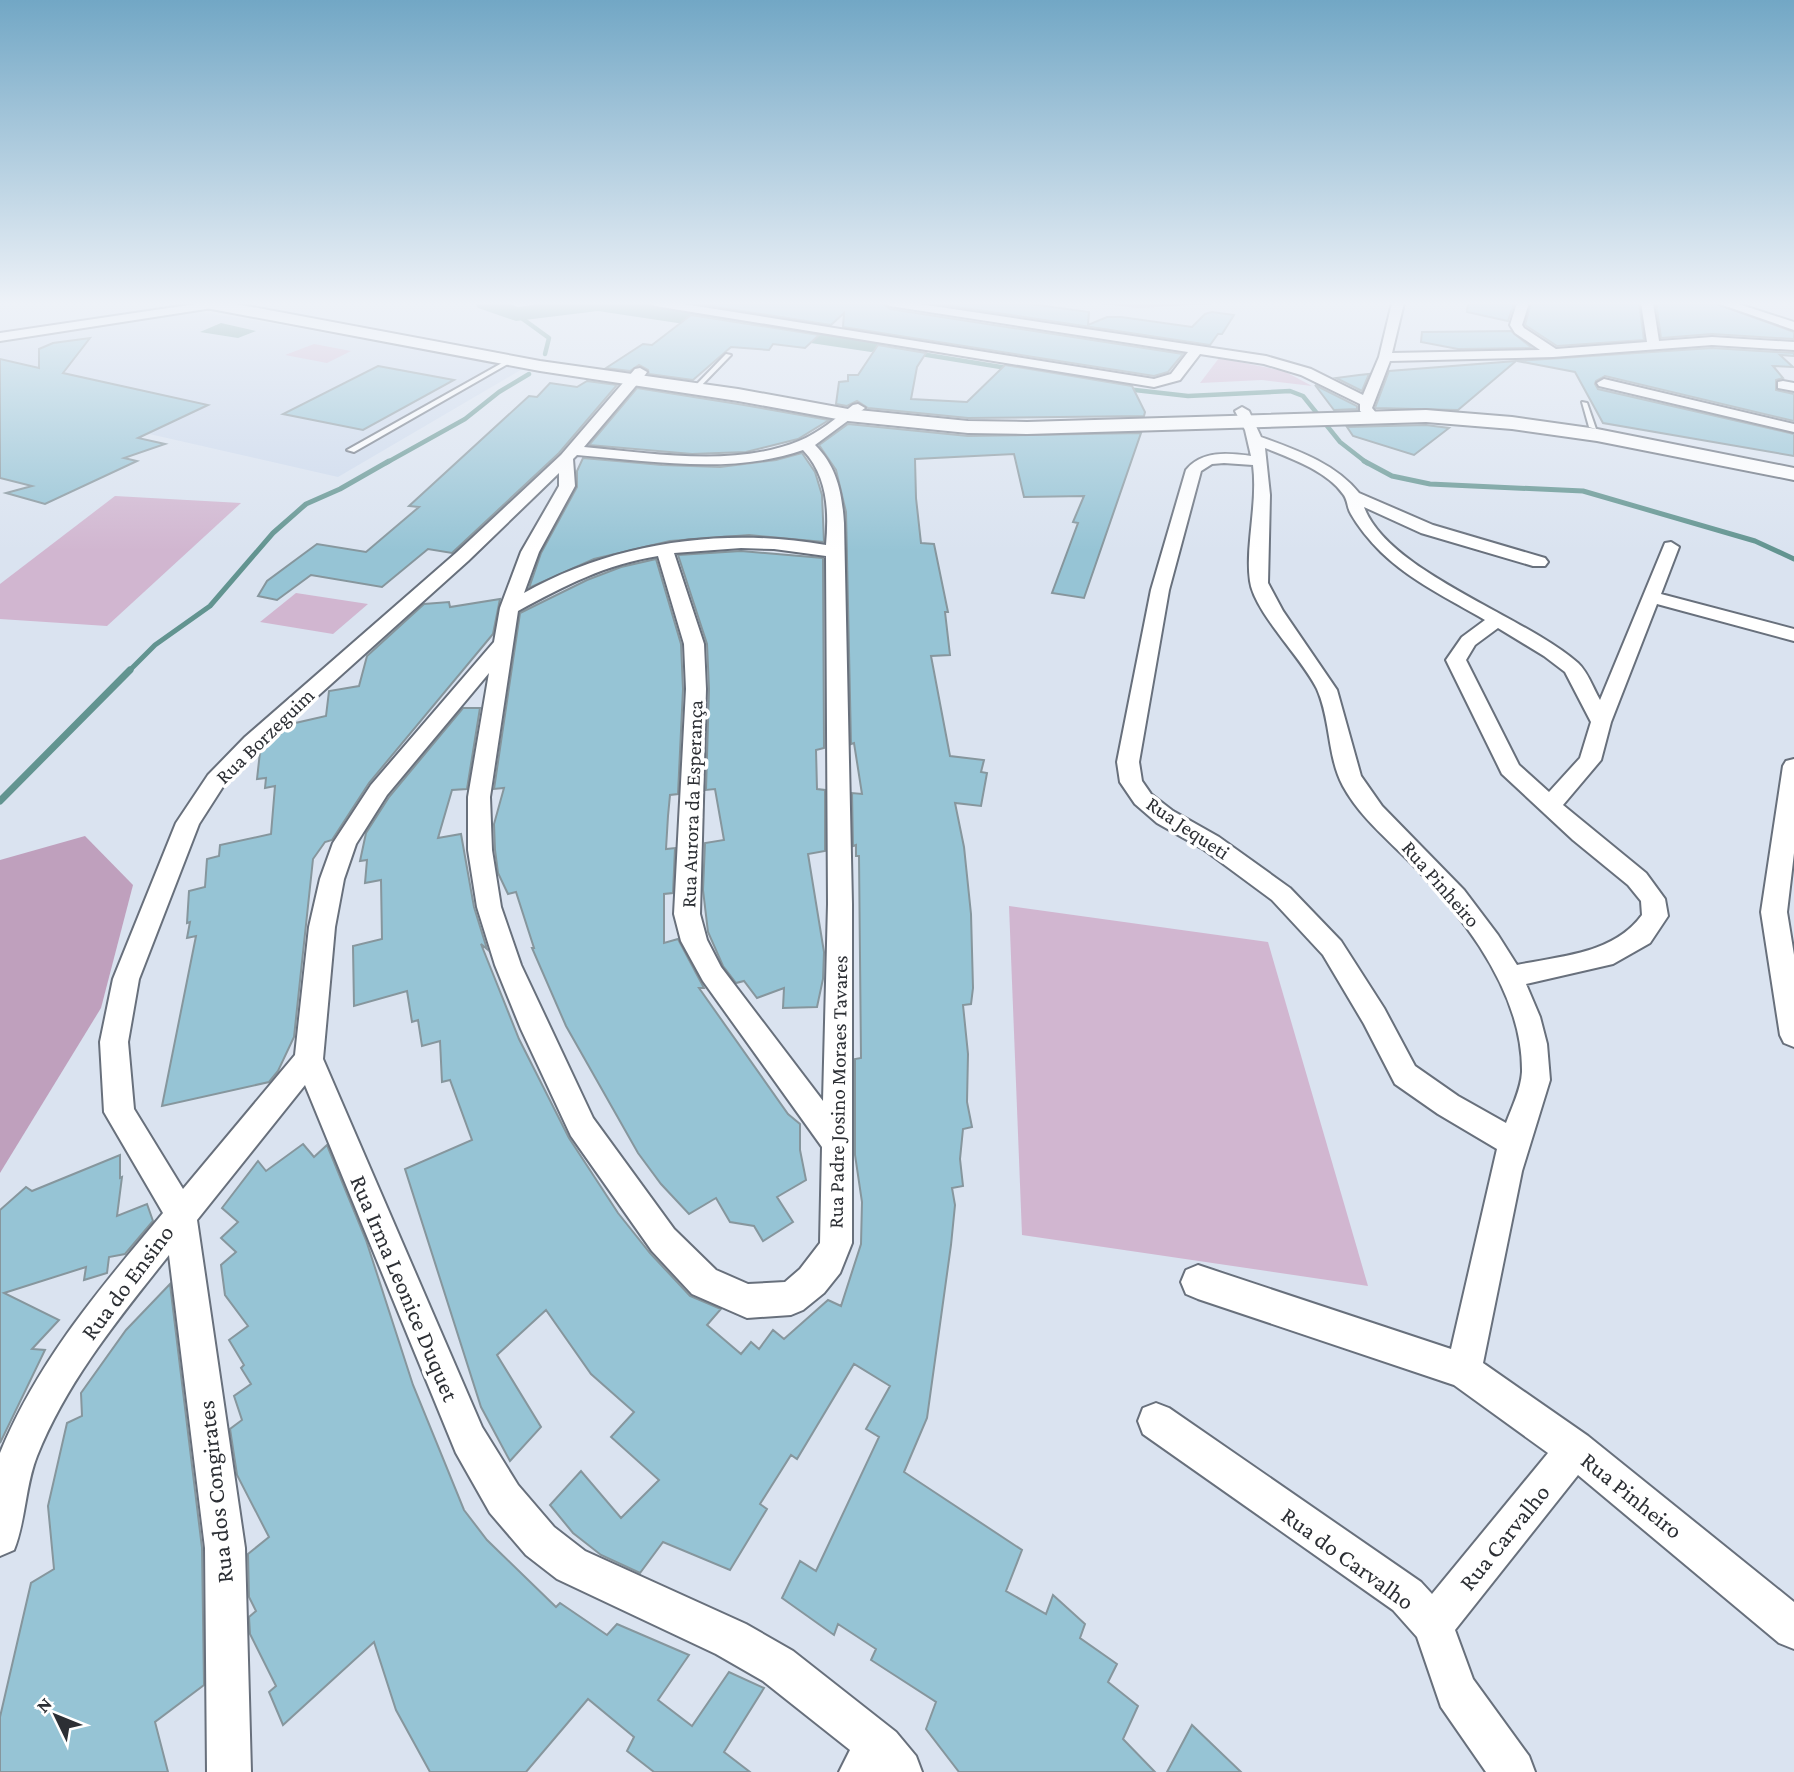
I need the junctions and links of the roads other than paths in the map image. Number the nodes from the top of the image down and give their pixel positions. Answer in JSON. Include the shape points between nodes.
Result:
{"nodes":[{"id":1,"x":465,"y":386,"type":"edge"},
{"id":2,"x":628,"y":386,"type":"edge"},
{"id":3,"x":703,"y":386,"type":"edge"},
{"id":4,"x":1326,"y":386,"type":"edge"},
{"id":5,"x":1376,"y":386,"type":"edge"},
{"id":6,"x":1615,"y":386,"type":"edge"},
{"id":7,"x":1584,"y":403,"type":"dead end"},
{"id":8,"x":1368,"y":409,"type":"junction"},
{"id":9,"x":853,"y":411,"type":"junction"},
{"id":10,"x":1259,"y":427,"type":"junction"},
{"id":11,"x":1593,"y":427,"type":"junction"},
{"id":12,"x":1794,"y":428,"type":"edge"},
{"id":13,"x":806,"y":444,"type":"junction"},
{"id":14,"x":351,"y":450,"type":"dead end"},
{"id":15,"x":569,"y":454,"type":"junction"},
{"id":16,"x":1794,"y":466,"type":"edge"},
{"id":17,"x":1794,"y":474,"type":"edge"},
{"id":18,"x":1353,"y":496,"type":"junction"},
{"id":19,"x":1671,"y":547,"type":"dead end"},
{"id":20,"x":664,"y":550,"type":"junction"},
{"id":21,"x":834,"y":552,"type":"junction"},
{"id":22,"x":1539,"y":562,"type":"dead end"},
{"id":23,"x":1652,"y":597,"type":"junction"},
{"id":24,"x":509,"y":608,"type":"junction"},
{"id":25,"x":1498,"y":620,"type":"junction"},
{"id":26,"x":1794,"y":635,"type":"edge"},
{"id":27,"x":501,"y":646,"type":"junction"},
{"id":28,"x":1601,"y":722,"type":"junction"},
{"id":29,"x":1794,"y":766,"type":"edge"},
{"id":30,"x":1550,"y":806,"type":"junction"},
{"id":31,"x":1510,"y":977,"type":"junction"},
{"id":32,"x":1794,"y":1035,"type":"edge"},
{"id":33,"x":309,"y":1059,"type":"junction"},
{"id":34,"x":836,"y":1142,"type":"junction"},
{"id":35,"x":1514,"y":1143,"type":"junction"},
{"id":36,"x":180,"y":1213,"type":"junction"},
{"id":37,"x":1198,"y":1282,"type":"dead end"},
{"id":38,"x":1464,"y":1371,"type":"junction"},
{"id":39,"x":1156,"y":1422,"type":"dead end"},
{"id":40,"x":1575,"y":1449,"type":"junction"},
{"id":41,"x":0,"y":1536,"type":"edge"},
{"id":42,"x":1433,"y":1625,"type":"junction"},
{"id":43,"x":1794,"y":1628,"type":"edge"},
{"id":44,"x":881,"y":1764,"type":"edge"},
{"id":45,"x":229,"y":1772,"type":"edge"},
{"id":46,"x":1513,"y":1772,"type":"edge"}],
"edges":[{"from":1,"to":14,"type":"lane"},
{"from":2,"to":15,"type":"street"},
{"from":3,"to":9,"type":"main road"},
{"from":4,"to":8,"type":"street"},
{"from":5,"to":8,"type":"street"},
{"from":6,"to":12,"type":"street"},
{"from":7,"to":11,"type":"lane"},
{"from":8,"to":10,"type":"main road"},
{"from":8,"to":11,"type":"main road","via":[[1486,413]]},
{"from":8,"to":17,"type":"main road","via":[[1534,425]]},
{"from":9,"to":10,"type":"main road","via":[[998,428]]},
{"from":9,"to":13,"type":"street"},
{"from":10,"to":18,"type":"street"},
{"from":10,"to":31,"type":"street","name":"Rua Pinheiro","via":[[1259,583],[1265,597],[1329,694],[1353,783],[1482,930]]},
{"from":10,"to":35,"type":"street","name":"Rua Jequeti","via":[[1194,470],[1160,590],[1128,762],[1131,782],[1165,817],[1211,843],[1281,894],[1332,948],[1405,1075]]},
{"from":11,"to":16,"type":"main road"},
{"from":13,"to":15,"type":"street","via":[[770,455],[727,460]]},
{"from":13,"to":21,"type":"street","name":"Rua Padre Josino Moraes Tavares","via":[[817,453],[835,496]]},
{"from":15,"to":24,"type":"street","name":"Rua Padre Josino Moraes Tavares","via":[[567,486],[530,552]]},
{"from":15,"to":36,"type":"street","name":"Rua Borzeguim","via":[[462,557],[253,742],[216,780],[188,823],[126,979],[114,1042],[119,1112]]},
{"from":18,"to":22,"type":"street","via":[[1427,529]]},
{"from":18,"to":25,"type":"street","via":[[1356,509],[1394,556],[1434,585]]},
{"from":19,"to":23,"type":"street"},
{"from":20,"to":21,"type":"street","via":[[783,544]]},
{"from":20,"to":24,"type":"street","via":[[580,570]]},
{"from":20,"to":34,"type":"street","name":"Rua Aurora da Esperança","via":[[694,644],[687,914],[694,941],[712,974]]},
{"from":21,"to":34,"type":"street","name":"Rua Padre Josino Moraes Tavares","via":[[840,904]]},
{"from":23,"to":26,"type":"street"},
{"from":23,"to":28,"type":"street"},
{"from":24,"to":27,"type":"street","name":"Rua Padre Josino Moraes Tavares"},
{"from":25,"to":28,"type":"street","via":[[1573,669]]},
{"from":25,"to":30,"type":"street","via":[[1461,648],[1456,660],[1510,769]]},
{"from":27,"to":33,"type":"street","name":"Rua Irma Leonice Duquet","via":[[379,790],[345,843],[322,927]]},
{"from":27,"to":34,"type":"street","name":"Rua Padre Josino Moraes Tavares","via":[[479,797],[488,907],[535,1029],[582,1127],[663,1240],[704,1282],[747,1301],[791,1297],[828,1262],[836,1242]]},
{"from":28,"to":30,"type":"street","via":[[1590,760]]},
{"from":29,"to":32,"type":"street","via":[[1774,912]]},
{"from":30,"to":31,"type":"street","via":[[1637,879],[1653,899],[1655,916],[1641,936],[1604,957]]},
{"from":31,"to":35,"type":"street","name":"Rua Pinheiro","via":[[1528,1026],[1536,1073]]},
{"from":33,"to":36,"type":"street","name":"Rua do Ensino"},
{"from":33,"to":44,"type":"street","name":"Rua Irma Leonice Duquet","via":[[469,1440],[504,1499],[540,1541],[571,1564],[778,1666]]},
{"from":35,"to":38,"type":"street","name":"Rua Pinheiro"},
{"from":36,"to":41,"type":"street","name":"Rua do Ensino","via":[[90,1327],[38,1412],[17,1457]]},
{"from":36,"to":45,"type":"street","name":"Rua dos Congirates","via":[[225,1548]]},
{"from":37,"to":38,"type":"street","name":"Rua Pinheiro"},
{"from":38,"to":40,"type":"street","name":"Rua Pinheiro"},
{"from":39,"to":42,"type":"street","name":"Rua do Carvalho","via":[[1408,1596]]},
{"from":40,"to":42,"type":"street","name":"Rua Carvalho"},
{"from":40,"to":43,"type":"street","name":"Rua Pinheiro"},
{"from":42,"to":46,"type":"street","name":"Rua do Carvalho","via":[[1456,1692]]}]}
